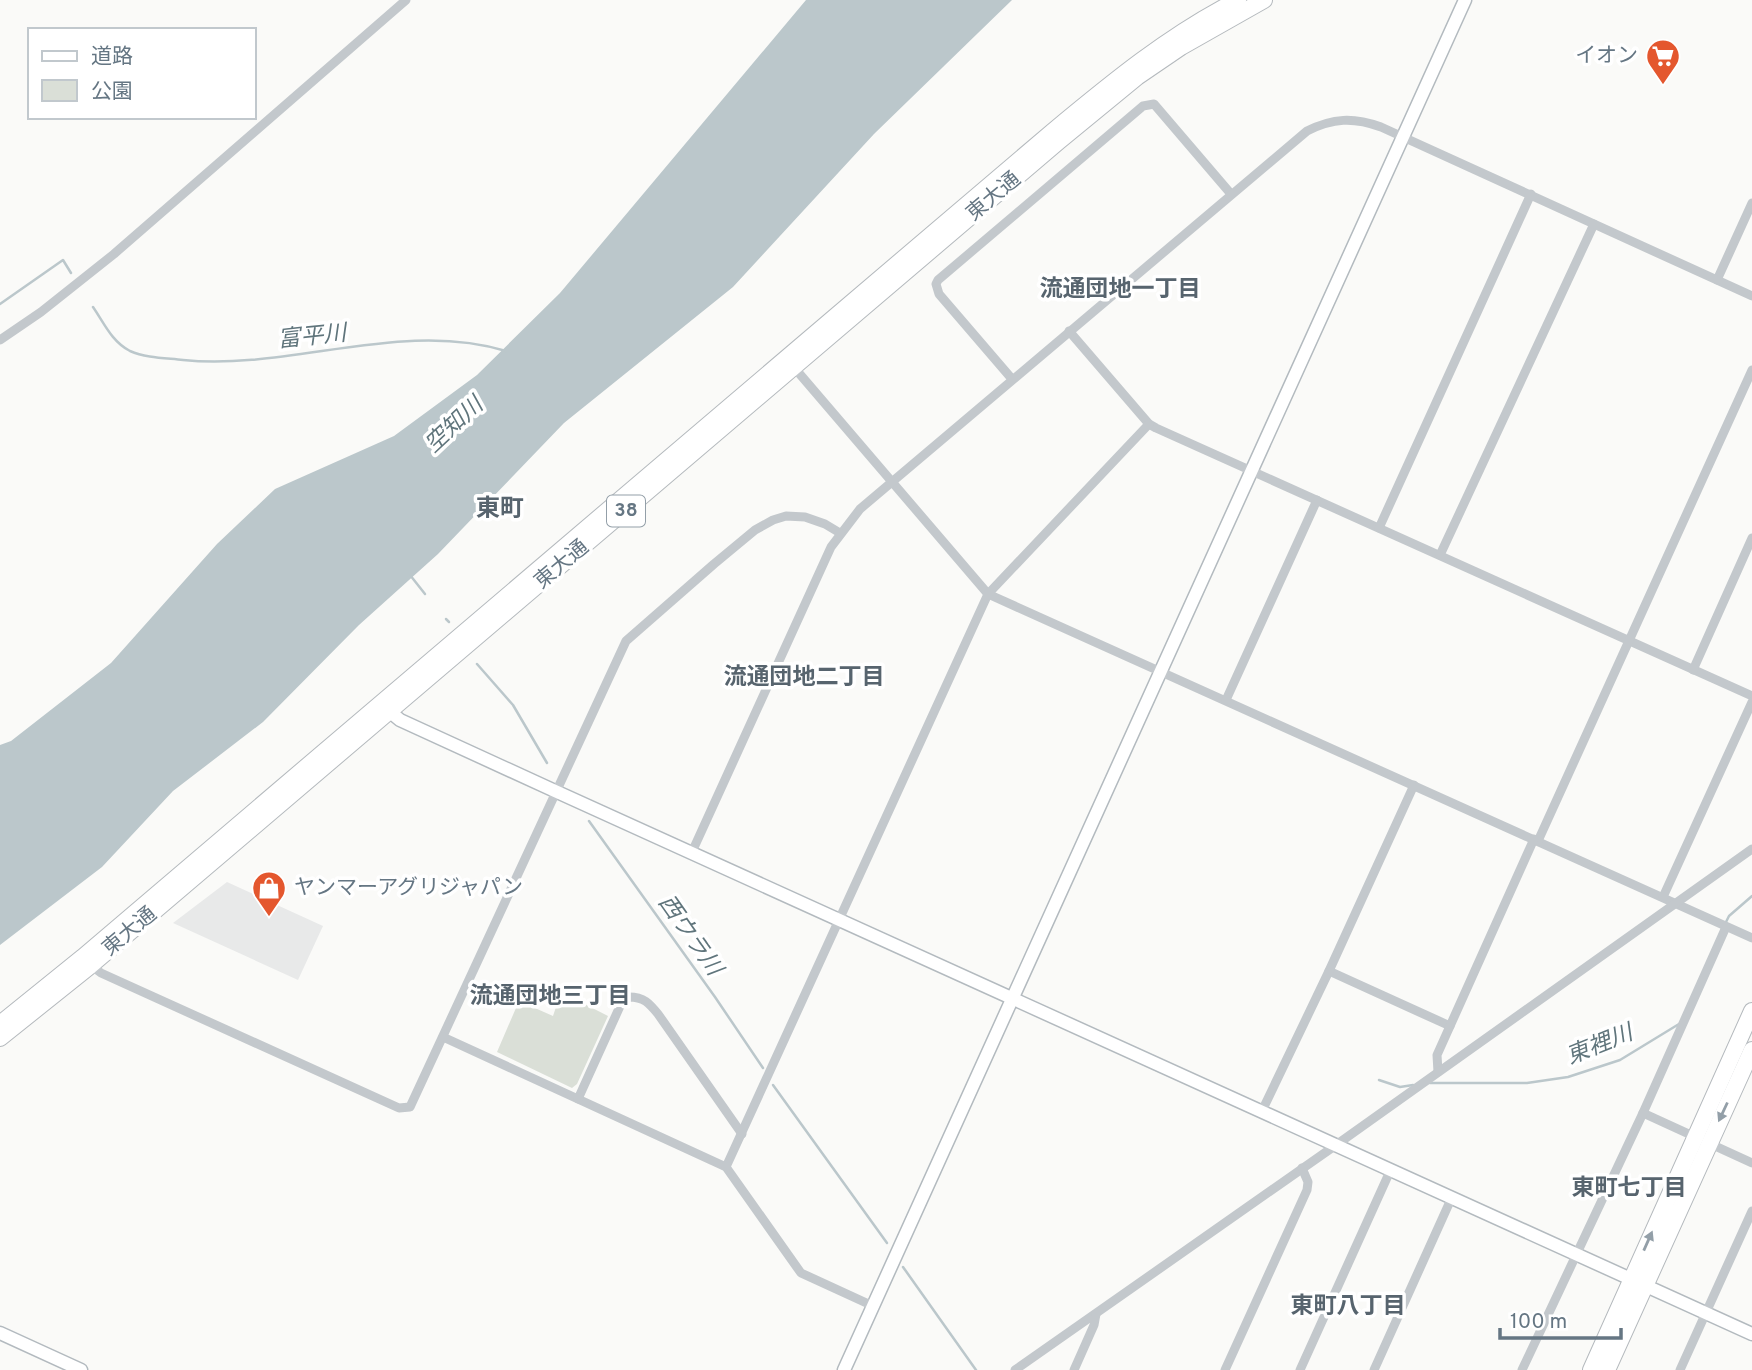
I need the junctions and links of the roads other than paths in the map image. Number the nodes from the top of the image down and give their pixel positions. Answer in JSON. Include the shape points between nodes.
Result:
{"nodes":[{"id":1,"x":406,"y":0,"type":"edge"},
{"id":2,"x":1238,"y":0,"type":"edge"},
{"id":3,"x":1264,"y":0,"type":"edge"},
{"id":4,"x":1465,"y":0,"type":"edge"},
{"id":5,"x":1402,"y":138,"type":"junction"},
{"id":6,"x":1231,"y":194,"type":"junction"},
{"id":7,"x":1531,"y":194,"type":"junction"},
{"id":8,"x":1752,"y":203,"type":"edge"},
{"id":9,"x":1594,"y":223,"type":"junction"},
{"id":10,"x":1717,"y":280,"type":"junction"},
{"id":11,"x":1752,"y":296,"type":"edge"},
{"id":12,"x":1069,"y":331,"type":"junction"},
{"id":13,"x":0,"y":340,"type":"edge"},
{"id":14,"x":790,"y":363,"type":"junction"},
{"id":15,"x":1752,"y":370,"type":"edge"},
{"id":16,"x":1012,"y":379,"type":"junction"},
{"id":17,"x":1149,"y":424,"type":"junction"},
{"id":18,"x":1251,"y":470,"type":"junction"},
{"id":19,"x":891,"y":482,"type":"junction"},
{"id":20,"x":1317,"y":500,"type":"junction"},
{"id":21,"x":1379,"y":528,"type":"junction"},
{"id":22,"x":839,"y":533,"type":"junction"},
{"id":23,"x":1752,"y":538,"type":"edge"},
{"id":24,"x":1440,"y":555,"type":"junction"},
{"id":25,"x":988,"y":594,"type":"junction"},
{"id":26,"x":1630,"y":641,"type":"junction"},
{"id":27,"x":1693,"y":670,"type":"junction"},
{"id":28,"x":1160,"y":671,"type":"junction"},
{"id":29,"x":1752,"y":696,"type":"edge"},
{"id":30,"x":1226,"y":701,"type":"junction"},
{"id":31,"x":1752,"y":702,"type":"edge"},
{"id":32,"x":384,"y":708,"type":"junction"},
{"id":33,"x":1414,"y":785,"type":"junction"},
{"id":34,"x":555,"y":791,"type":"junction"},
{"id":35,"x":1536,"y":840,"type":"junction"},
{"id":36,"x":1752,"y":849,"type":"edge"},
{"id":37,"x":692,"y":852,"type":"junction"},
{"id":38,"x":1663,"y":897,"type":"junction"},
{"id":39,"x":1675,"y":903,"type":"junction"},
{"id":40,"x":839,"y":920,"type":"junction"},
{"id":41,"x":1726,"y":926,"type":"junction"},
{"id":42,"x":1752,"y":938,"type":"edge"},
{"id":43,"x":86,"y":962,"type":"junction"},
{"id":44,"x":1329,"y":971,"type":"junction"},
{"id":45,"x":1012,"y":998,"type":"junction"},
{"id":46,"x":1752,"y":1011,"type":"edge"},
{"id":47,"x":0,"y":1024,"type":"edge"},
{"id":48,"x":1450,"y":1026,"type":"junction"},
{"id":49,"x":443,"y":1037,"type":"junction"},
{"id":50,"x":0,"y":1038,"type":"edge"},
{"id":51,"x":1752,"y":1050,"type":"edge"},
{"id":52,"x":1438,"y":1072,"type":"junction"},
{"id":53,"x":578,"y":1099,"type":"junction"},
{"id":54,"x":1262,"y":1111,"type":"junction"},
{"id":55,"x":1643,"y":1113,"type":"junction"},
{"id":56,"x":742,"y":1134,"type":"junction"},
{"id":57,"x":1702,"y":1140,"type":"junction"},
{"id":58,"x":1336,"y":1145,"type":"junction"},
{"id":59,"x":1752,"y":1163,"type":"edge"},
{"id":60,"x":726,"y":1167,"type":"junction"},
{"id":61,"x":1302,"y":1168,"type":"junction"},
{"id":62,"x":1391,"y":1170,"type":"junction"},
{"id":63,"x":1452,"y":1198,"type":"junction"},
{"id":64,"x":1752,"y":1211,"type":"edge"},
{"id":65,"x":1576,"y":1255,"type":"junction"},
{"id":66,"x":1638,"y":1283,"type":"junction"},
{"id":67,"x":873,"y":1306,"type":"junction"},
{"id":68,"x":1096,"y":1314,"type":"junction"},
{"id":69,"x":1706,"y":1314,"type":"junction"},
{"id":70,"x":0,"y":1334,"type":"edge"},
{"id":71,"x":1752,"y":1334,"type":"edge"},
{"id":72,"x":81,"y":1370,"type":"edge"},
{"id":73,"x":844,"y":1370,"type":"edge"},
{"id":74,"x":1015,"y":1370,"type":"edge"},
{"id":75,"x":1074,"y":1370,"type":"edge"},
{"id":76,"x":1225,"y":1370,"type":"edge"},
{"id":77,"x":1300,"y":1370,"type":"edge"},
{"id":78,"x":1374,"y":1370,"type":"edge"},
{"id":79,"x":1522,"y":1370,"type":"edge"},
{"id":80,"x":1591,"y":1370,"type":"edge"},
{"id":81,"x":1606,"y":1370,"type":"edge"},
{"id":82,"x":1680,"y":1370,"type":"edge"}],
"edges":[{"from":1,"to":13,"type":"street","via":[[114,254]]},
{"from":2,"to":14,"type":"highway","name":"東大通","number":"38","via":[[1171,38],[1129,69]]},
{"from":3,"to":14,"type":"highway","name":"東大通","number":"38","via":[[1138,77]]},
{"from":4,"to":5,"type":"street"},
{"from":5,"to":6,"type":"street","via":[[1365,121],[1332,120],[1307,131]]},
{"from":5,"to":7,"type":"street"},
{"from":5,"to":18,"type":"street"},
{"from":6,"to":12,"type":"street"},
{"from":6,"to":16,"type":"street","via":[[1160,108],[1143,106],[936,284],[939,294]]},
{"from":7,"to":9,"type":"street"},
{"from":7,"to":21,"type":"street"},
{"from":8,"to":10,"type":"street"},
{"from":9,"to":10,"type":"street"},
{"from":9,"to":24,"type":"street"},
{"from":10,"to":11,"type":"street"},
{"from":12,"to":16,"type":"street"},
{"from":12,"to":17,"type":"street"},
{"from":14,"to":19,"type":"street"},
{"from":14,"to":32,"type":"highway","name":"東大通","number":"38"},
{"from":15,"to":26,"type":"street"},
{"from":16,"to":19,"type":"street"},
{"from":17,"to":18,"type":"street"},
{"from":17,"to":25,"type":"street"},
{"from":18,"to":20,"type":"street"},
{"from":18,"to":28,"type":"street"},
{"from":19,"to":22,"type":"street"},
{"from":19,"to":25,"type":"street"},
{"from":20,"to":21,"type":"street"},
{"from":20,"to":30,"type":"street"},
{"from":21,"to":24,"type":"street"},
{"from":22,"to":34,"type":"street","via":[[805,517],[773,520],[724,555],[640,628],[621,650]]},
{"from":22,"to":37,"type":"street"},
{"from":23,"to":27,"type":"street"},
{"from":24,"to":26,"type":"street"},
{"from":25,"to":28,"type":"street"},
{"from":25,"to":40,"type":"street"},
{"from":26,"to":27,"type":"street"},
{"from":26,"to":35,"type":"street"},
{"from":27,"to":29,"type":"street"},
{"from":28,"to":30,"type":"street"},
{"from":28,"to":45,"type":"street"},
{"from":30,"to":33,"type":"street"},
{"from":31,"to":38,"type":"street"},
{"from":32,"to":34,"type":"street"},
{"from":32,"to":43,"type":"highway","name":"東大通","number":"38"},
{"from":33,"to":35,"type":"street"},
{"from":33,"to":44,"type":"street"},
{"from":34,"to":37,"type":"street"},
{"from":34,"to":49,"type":"street"},
{"from":35,"to":38,"type":"street"},
{"from":35,"to":48,"type":"street"},
{"from":36,"to":39,"type":"street"},
{"from":37,"to":40,"type":"street"},
{"from":38,"to":39,"type":"street"},
{"from":39,"to":41,"type":"street"},
{"from":39,"to":52,"type":"street"},
{"from":40,"to":45,"type":"street"},
{"from":40,"to":56,"type":"street"},
{"from":41,"to":42,"type":"street"},
{"from":41,"to":55,"type":"street"},
{"from":43,"to":47,"type":"highway","name":"東大通","number":"38"},
{"from":43,"to":49,"type":"street","via":[[101,973],[399,1108],[413,1103]]},
{"from":43,"to":50,"type":"highway","name":"東大通","number":"38"},
{"from":44,"to":48,"type":"street"},
{"from":44,"to":54,"type":"street"},
{"from":45,"to":54,"type":"street"},
{"from":45,"to":67,"type":"street"},
{"from":46,"to":57,"type":"highway"},
{"from":48,"to":52,"type":"street","via":[[1437,1055]]},
{"from":49,"to":53,"type":"street"},
{"from":51,"to":57,"type":"highway","one_way":true},
{"from":52,"to":58,"type":"street"},
{"from":53,"to":56,"type":"street","via":[[621,1004],[638,997],[648,1000],[658,1013]]},
{"from":53,"to":60,"type":"street"},
{"from":54,"to":58,"type":"street"},
{"from":55,"to":57,"type":"street"},
{"from":55,"to":65,"type":"street"},
{"from":56,"to":60,"type":"street"},
{"from":57,"to":59,"type":"street"},
{"from":57,"to":66,"type":"highway"},
{"from":58,"to":61,"type":"street"},
{"from":58,"to":62,"type":"street"},
{"from":60,"to":67,"type":"street","via":[[801,1273]]},
{"from":61,"to":68,"type":"street"},
{"from":61,"to":76,"type":"street","via":[[1307,1190]]},
{"from":62,"to":63,"type":"street"},
{"from":62,"to":77,"type":"street"},
{"from":63,"to":65,"type":"street"},
{"from":63,"to":78,"type":"street"},
{"from":64,"to":69,"type":"street"},
{"from":65,"to":66,"type":"street"},
{"from":65,"to":79,"type":"street"},
{"from":66,"to":69,"type":"street"},
{"from":66,"to":80,"type":"highway"},
{"from":66,"to":81,"type":"highway"},
{"from":67,"to":73,"type":"street"},
{"from":68,"to":74,"type":"street"},
{"from":68,"to":75,"type":"street"},
{"from":69,"to":71,"type":"street"},
{"from":69,"to":82,"type":"street"},
{"from":70,"to":72,"type":"street"}]}
